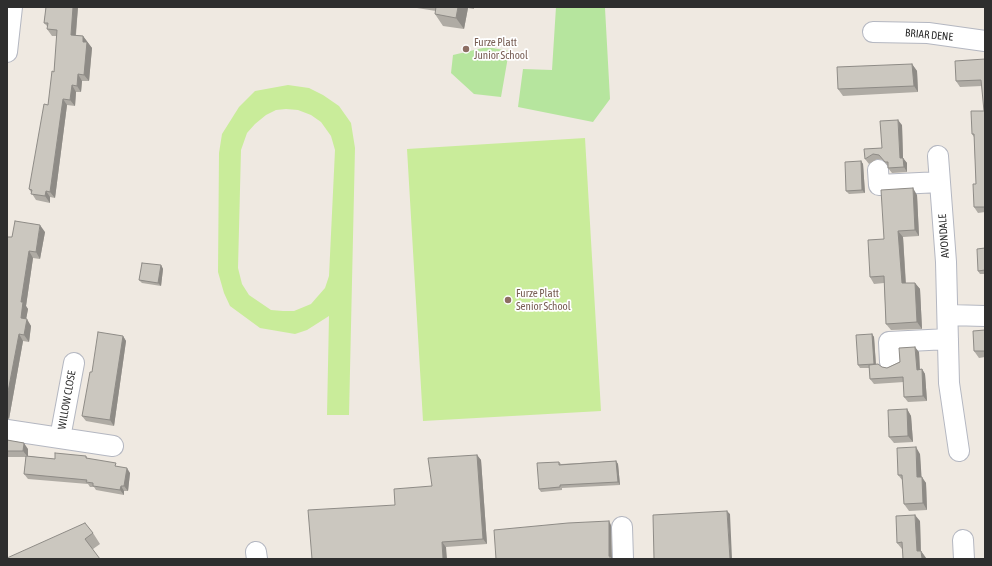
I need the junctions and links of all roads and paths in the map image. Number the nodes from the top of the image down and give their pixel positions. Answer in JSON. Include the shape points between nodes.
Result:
{"nodes":[{"id":1,"x":12,"y":7,"type":"edge"},
{"id":2,"x":873,"y":32,"type":"dead end"},
{"id":3,"x":985,"y":41,"type":"edge"},
{"id":4,"x":7,"y":52,"type":"edge"},
{"id":5,"x":938,"y":156,"type":"dead end"},
{"id":6,"x":878,"y":170,"type":"dead end"},
{"id":7,"x":946,"y":185,"type":"junction"},
{"id":8,"x":948,"y":315,"type":"junction"},
{"id":9,"x":985,"y":316,"type":"edge"},
{"id":10,"x":948,"y":339,"type":"junction"},
{"id":11,"x":74,"y":362,"type":"dead end"},
{"id":12,"x":890,"y":362,"type":"dead end"},
{"id":13,"x":7,"y":430,"type":"edge"},
{"id":14,"x":60,"y":438,"type":"junction"},
{"id":15,"x":113,"y":446,"type":"dead end"},
{"id":16,"x":959,"y":451,"type":"dead end"},
{"id":17,"x":622,"y":526,"type":"dead end"},
{"id":18,"x":623,"y":559,"type":"edge"}],
"edges":[{"from":1,"to":4,"type":"street"},
{"from":2,"to":3,"type":"street","name":"BRIAR DENE","via":[[928,33]]},
{"from":5,"to":7,"type":"street","name":"AVONDALE"},
{"from":6,"to":7,"type":"street","via":[[879,185]]},
{"from":7,"to":8,"type":"street","name":"AVONDALE"},
{"from":8,"to":9,"type":"street"},
{"from":8,"to":10,"type":"street","name":"AVONDALE"},
{"from":10,"to":12,"type":"street","via":[[888,342]]},
{"from":10,"to":16,"type":"street","name":"AVONDALE","via":[[949,383]]},
{"from":11,"to":14,"type":"street","name":"WILLOW CLOSE"},
{"from":13,"to":14,"type":"street","name":"WILLOW CLOSE"},
{"from":14,"to":15,"type":"street","name":"WILLOW CLOSE"},
{"from":17,"to":18,"type":"street"}]}
